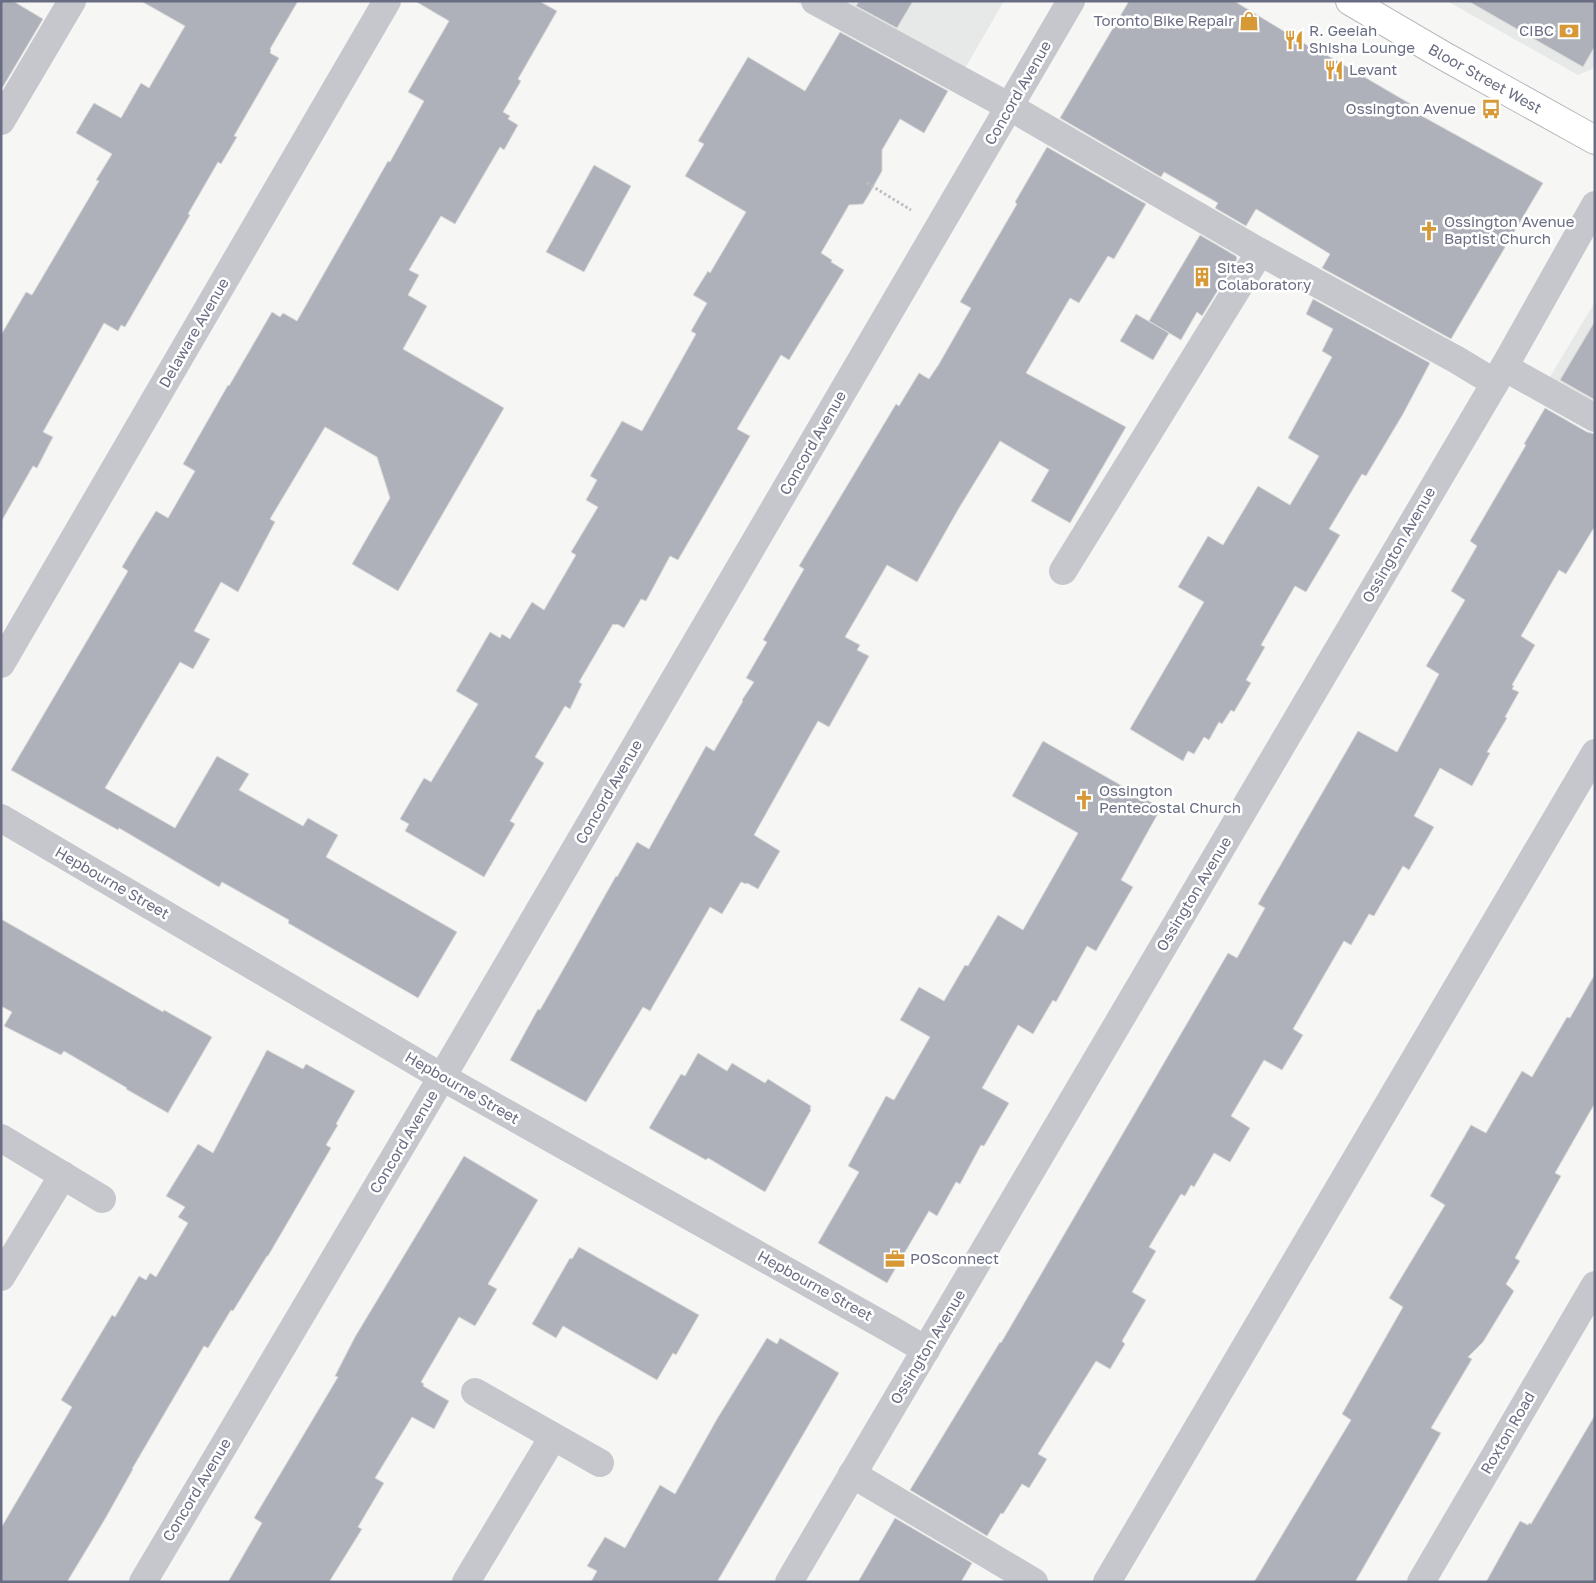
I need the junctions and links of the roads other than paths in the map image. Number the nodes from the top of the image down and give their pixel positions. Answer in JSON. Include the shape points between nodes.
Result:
{"nodes":[{"id":1,"x":72,"y":1,"type":"edge"},
{"id":2,"x":387,"y":1,"type":"edge"},
{"id":3,"x":815,"y":1,"type":"edge"},
{"id":4,"x":1071,"y":1,"type":"edge"},
{"id":5,"x":1350,"y":1,"type":"edge"},
{"id":6,"x":1010,"y":106,"type":"junction"},
{"id":7,"x":1,"y":121,"type":"edge"},
{"id":8,"x":1595,"y":140,"type":"edge"},
{"id":9,"x":1595,"y":205,"type":"edge"},
{"id":10,"x":1260,"y":252,"type":"junction"},
{"id":11,"x":1499,"y":375,"type":"junction"},
{"id":12,"x":1595,"y":418,"type":"edge"},
{"id":13,"x":1063,"y":571,"type":"dead end"},
{"id":14,"x":1,"y":664,"type":"edge"},
{"id":15,"x":1595,"y":754,"type":"edge"},
{"id":16,"x":1,"y":818,"type":"edge"},
{"id":17,"x":442,"y":1077,"type":"junction"},
{"id":18,"x":1,"y":1138,"type":"edge"},
{"id":19,"x":63,"y":1175,"type":"junction"},
{"id":20,"x":102,"y":1199,"type":"dead end"},
{"id":21,"x":1,"y":1277,"type":"edge"},
{"id":22,"x":1595,"y":1285,"type":"edge"},
{"id":23,"x":926,"y":1350,"type":"junction"},
{"id":24,"x":475,"y":1392,"type":"dead end"},
{"id":25,"x":553,"y":1437,"type":"junction"},
{"id":26,"x":600,"y":1463,"type":"dead end"},
{"id":27,"x":852,"y":1474,"type":"junction"},
{"id":28,"x":143,"y":1582,"type":"edge"},
{"id":29,"x":466,"y":1582,"type":"edge"},
{"id":30,"x":789,"y":1582,"type":"edge"},
{"id":31,"x":1034,"y":1582,"type":"edge"},
{"id":32,"x":1107,"y":1582,"type":"edge"},
{"id":33,"x":1421,"y":1582,"type":"edge"}],
"edges":[{"from":1,"to":7,"type":"street"},
{"from":2,"to":14,"type":"street","name":"Delaware Avenue"},
{"from":3,"to":6,"type":"street"},
{"from":4,"to":6,"type":"street","name":"Concord Avenue"},
{"from":5,"to":8,"type":"main road","name":"Bloor Street West"},
{"from":6,"to":10,"type":"street"},
{"from":6,"to":17,"type":"street","name":"Concord Avenue"},
{"from":9,"to":11,"type":"street","name":"Ossington Avenue"},
{"from":10,"to":11,"type":"street","via":[[1457,360]]},
{"from":10,"to":13,"type":"street"},
{"from":11,"to":12,"type":"street"},
{"from":11,"to":23,"type":"street","name":"Ossington Avenue"},
{"from":15,"to":32,"type":"street"},
{"from":16,"to":17,"type":"street","name":"Hepbourne Street"},
{"from":17,"to":23,"type":"street","name":"Hepbourne Street"},
{"from":17,"to":28,"type":"street","name":"Concord Avenue"},
{"from":18,"to":19,"type":"street"},
{"from":19,"to":20,"type":"street"},
{"from":19,"to":21,"type":"street"},
{"from":22,"to":33,"type":"street","name":"Roxton Road"},
{"from":23,"to":27,"type":"street","name":"Ossington Avenue"},
{"from":24,"to":25,"type":"street"},
{"from":25,"to":26,"type":"street"},
{"from":25,"to":29,"type":"street"},
{"from":27,"to":30,"type":"street","name":"Ossington Avenue"},
{"from":27,"to":31,"type":"street"}]}
